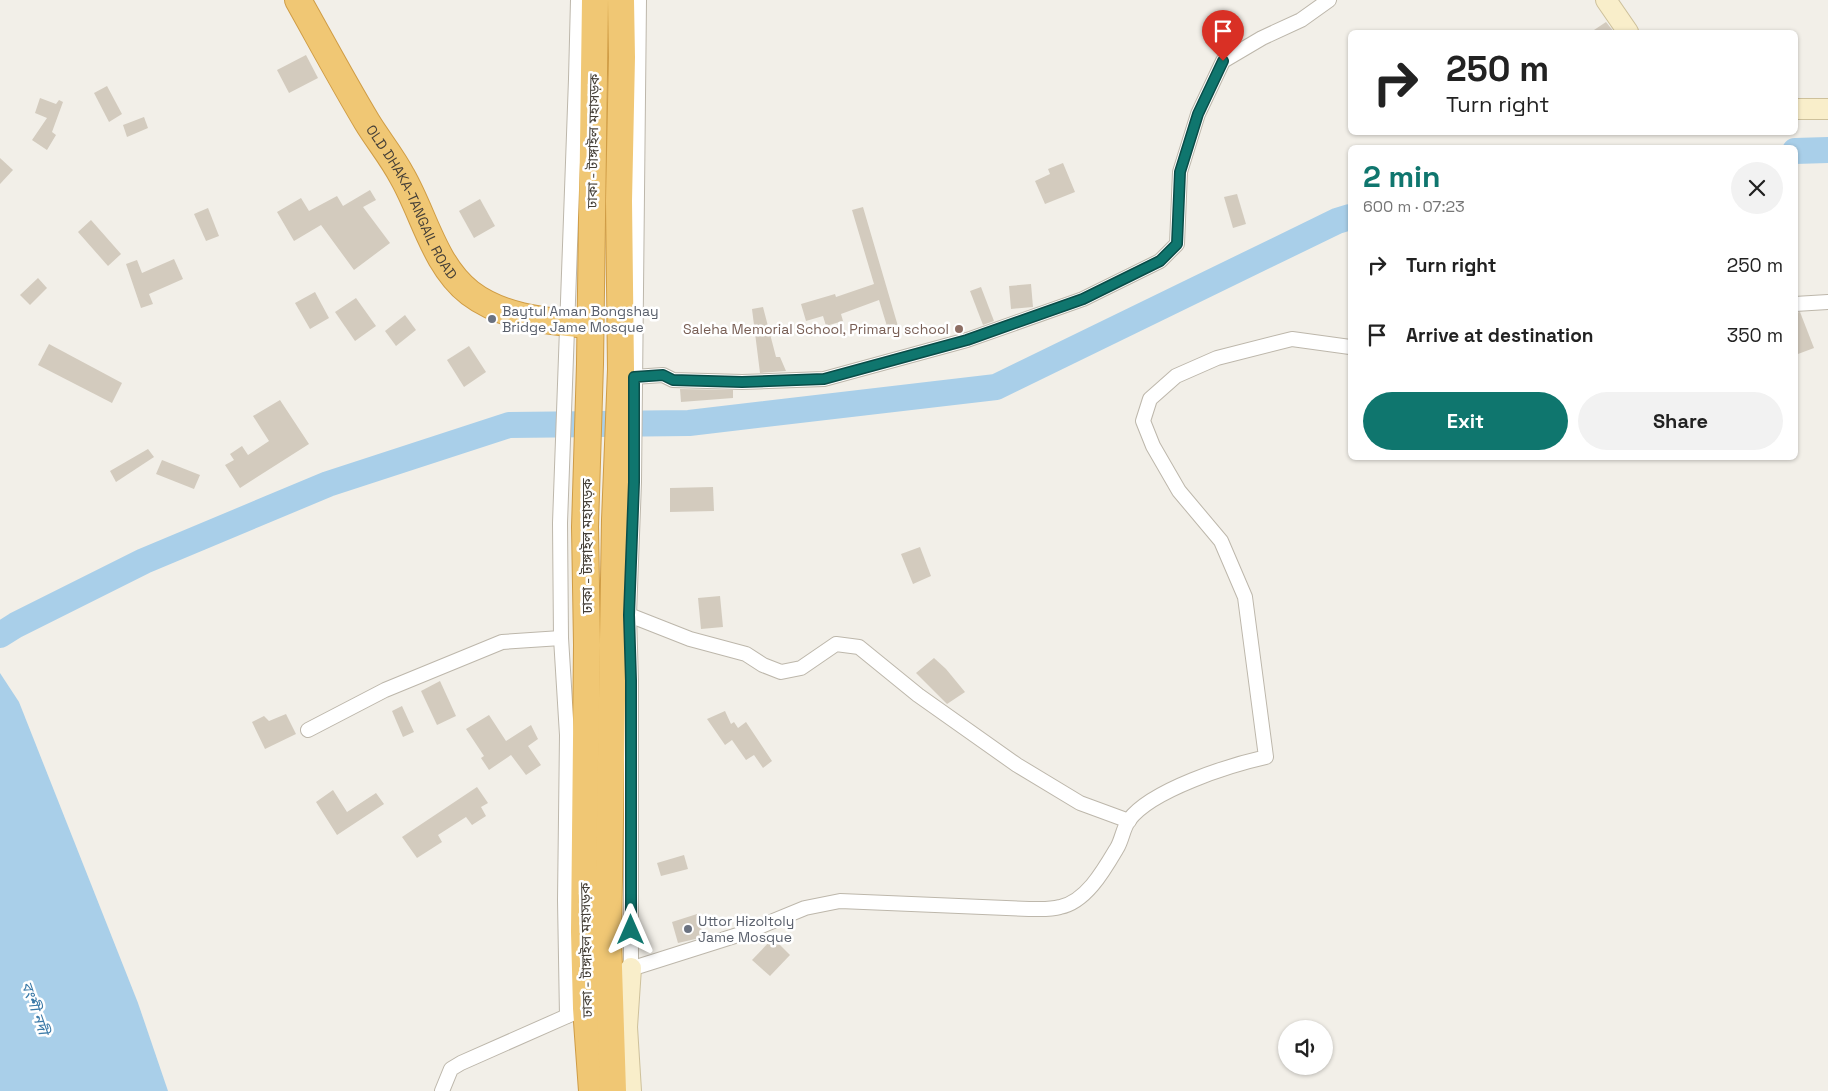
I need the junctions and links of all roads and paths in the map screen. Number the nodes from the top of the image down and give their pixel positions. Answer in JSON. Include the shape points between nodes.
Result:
{"nodes":[{"id":1,"x":298,"y":0,"type":"edge"},
{"id":2,"x":578,"y":0,"type":"edge"},
{"id":3,"x":595,"y":0,"type":"edge"},
{"id":4,"x":621,"y":0,"type":"edge"},
{"id":5,"x":639,"y":0,"type":"edge"},
{"id":6,"x":1329,"y":0,"type":"edge"},
{"id":7,"x":1606,"y":0,"type":"edge"},
{"id":8,"x":1627,"y":30,"type":"edge"},
{"id":9,"x":585,"y":83,"type":"junction"},
{"id":10,"x":1798,"y":109,"type":"edge"},
{"id":11,"x":1828,"y":109,"type":"edge"},
{"id":12,"x":1828,"y":302,"type":"edge"},
{"id":13,"x":1798,"y":304,"type":"edge"},
{"id":14,"x":578,"y":324,"type":"junction"},
{"id":15,"x":1348,"y":347,"type":"edge"},
{"id":16,"x":628,"y":373,"type":"junction"},
{"id":17,"x":629,"y":615,"type":"junction"},
{"id":18,"x":561,"y":638,"type":"junction"},
{"id":19,"x":308,"y":730,"type":"dead end"},
{"id":20,"x":1129,"y":820,"type":"junction"},
{"id":21,"x":620,"y":972,"type":"junction"},
{"id":22,"x":577,"y":1012,"type":"junction"},
{"id":23,"x":442,"y":1091,"type":"edge"},
{"id":24,"x":592,"y":1091,"type":"edge"},
{"id":25,"x":613,"y":1091,"type":"edge"},
{"id":26,"x":631,"y":1091,"type":"edge"}],
"edges":[{"from":1,"to":14,"type":"highway","name":"OLD DHAKA-TANGAIL ROAD","via":[[402,176],[456,280],[478,298],[511,314]]},
{"from":2,"to":9,"type":"street"},
{"from":3,"to":9,"type":"highway","name":"ঢাকা - টাঙ্গাইল মহাসড়ক"},
{"from":4,"to":16,"type":"highway","name":"ঢাকা - টাঙ্গাইল মহাসড়ক","via":[[619,201]]},
{"from":5,"to":16,"type":"street"},
{"from":6,"to":16,"type":"street","via":[[1301,20],[1223,61],[1198,114],[1180,172],[1177,244],[1160,261],[1083,299],[967,340],[824,379],[673,380],[663,375]]},
{"from":7,"to":8,"type":"main road"},
{"from":9,"to":14,"type":"highway","name":"ঢাকা - টাঙ্গাইল মহাসড়ক"},
{"from":10,"to":11,"type":"main road"},
{"from":12,"to":13,"type":"street"},
{"from":14,"to":18,"type":"street","via":[[564,398]]},
{"from":14,"to":22,"type":"highway","name":"ঢাকা - টাঙ্গাইল মহাসড়ক","via":[[590,364],[585,527],[584,932]]},
{"from":15,"to":20,"type":"street","via":[[1292,339],[1226,356],[1176,376],[1150,399],[1143,421],[1153,446],[1179,490],[1221,541],[1245,597],[1266,757],[1182,784],[1150,802]]},
{"from":16,"to":17,"type":"street","via":[[634,482]]},
{"from":16,"to":21,"type":"highway","name":"ঢাকা - টাঙ্গাইল মহাসড়ক","via":[[615,520],[609,812],[608,937]]},
{"from":17,"to":20,"type":"street","via":[[690,639],[746,654],[781,672],[801,668],[836,644],[859,646],[918,695],[1017,765],[1080,803]]},
{"from":17,"to":21,"type":"street","via":[[631,681]]},
{"from":18,"to":19,"type":"street","via":[[502,642],[385,690]]},
{"from":18,"to":22,"type":"street","via":[[567,735],[565,900]]},
{"from":20,"to":21,"type":"street","via":[[1117,847],[1098,876],[1078,900],[1060,908],[840,901],[804,908],[744,933]]},
{"from":21,"to":25,"type":"highway","name":"ঢাকা - টাঙ্গাইল মহাসড়ক"},
{"from":21,"to":26,"type":"main road"},
{"from":22,"to":23,"type":"street","via":[[461,1063],[451,1069]]},
{"from":22,"to":24,"type":"highway","name":"ঢাকা - টাঙ্গাইল মহাসড়ক"}]}
